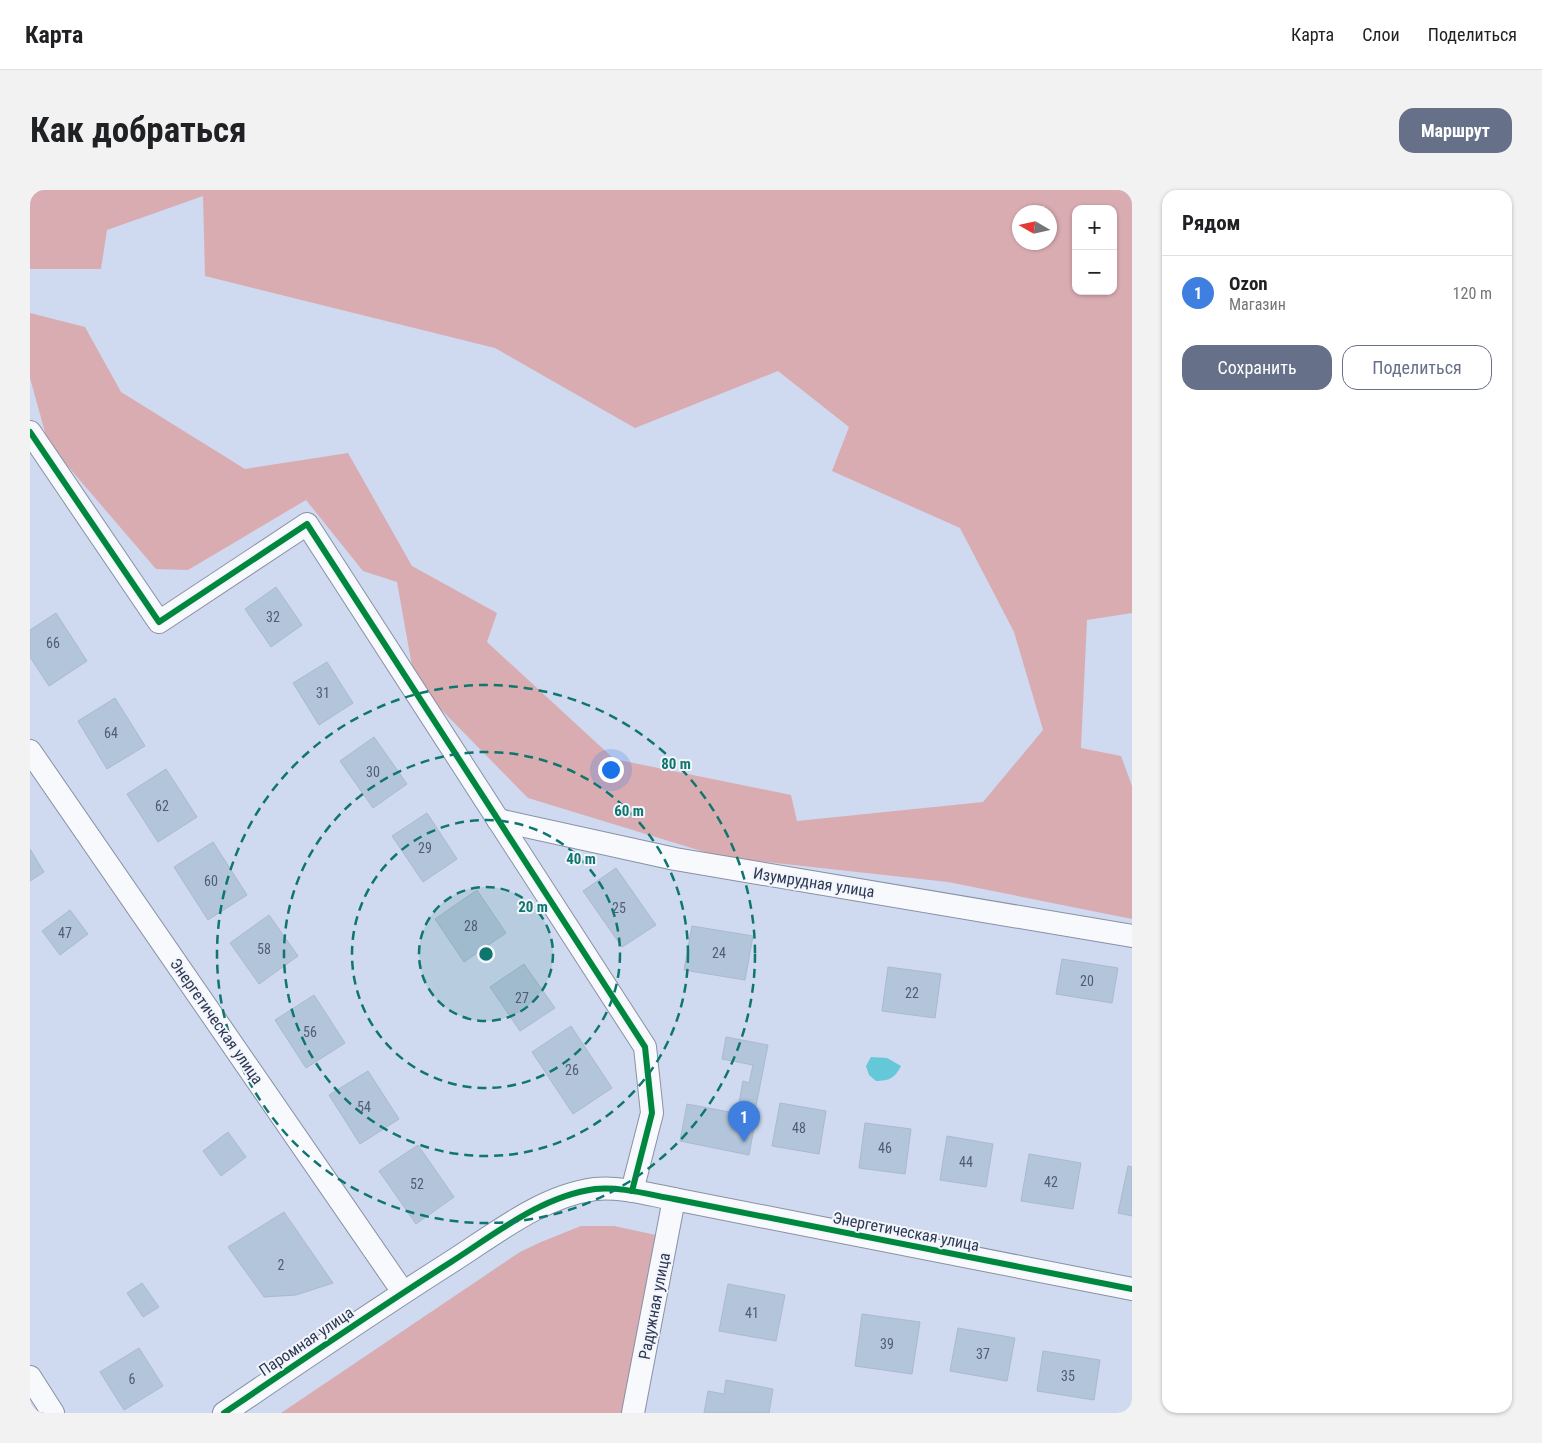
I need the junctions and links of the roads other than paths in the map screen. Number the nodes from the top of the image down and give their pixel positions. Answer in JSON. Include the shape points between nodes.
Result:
{"nodes":[{"id":1,"x":30,"y":432,"type":"edge"},
{"id":2,"x":30,"y":750,"type":"edge"},
{"id":3,"x":498,"y":820,"type":"junction"},
{"id":4,"x":1132,"y":936,"type":"edge"},
{"id":5,"x":632,"y":1191,"type":"junction"},
{"id":6,"x":674,"y":1199,"type":"junction"},
{"id":7,"x":1132,"y":1289,"type":"edge"},
{"id":8,"x":403,"y":1292,"type":"junction"},
{"id":9,"x":30,"y":1377,"type":"edge"},
{"id":10,"x":53,"y":1413,"type":"edge"},
{"id":11,"x":224,"y":1413,"type":"edge"},
{"id":12,"x":633,"y":1413,"type":"edge"}],
"edges":[{"from":1,"to":3,"type":"street","via":[[159,622],[307,524]]},
{"from":2,"to":8,"type":"street","name":"Энергетическая улица"},
{"from":3,"to":4,"type":"street","name":"Изумрудная улица","via":[[675,859]]},
{"from":3,"to":5,"type":"street","via":[[645,1047],[652,1113]]},
{"from":5,"to":6,"type":"street","name":"Энергетическая улица"},
{"from":5,"to":8,"type":"street","name":"Паромная улица","via":[[596,1189],[559,1198],[525,1215]]},
{"from":6,"to":7,"type":"street","name":"Энергетическая улица"},
{"from":6,"to":12,"type":"street","name":"Радужная улица"},
{"from":8,"to":11,"type":"street","name":"Паромная улица"},
{"from":9,"to":10,"type":"street"}]}
